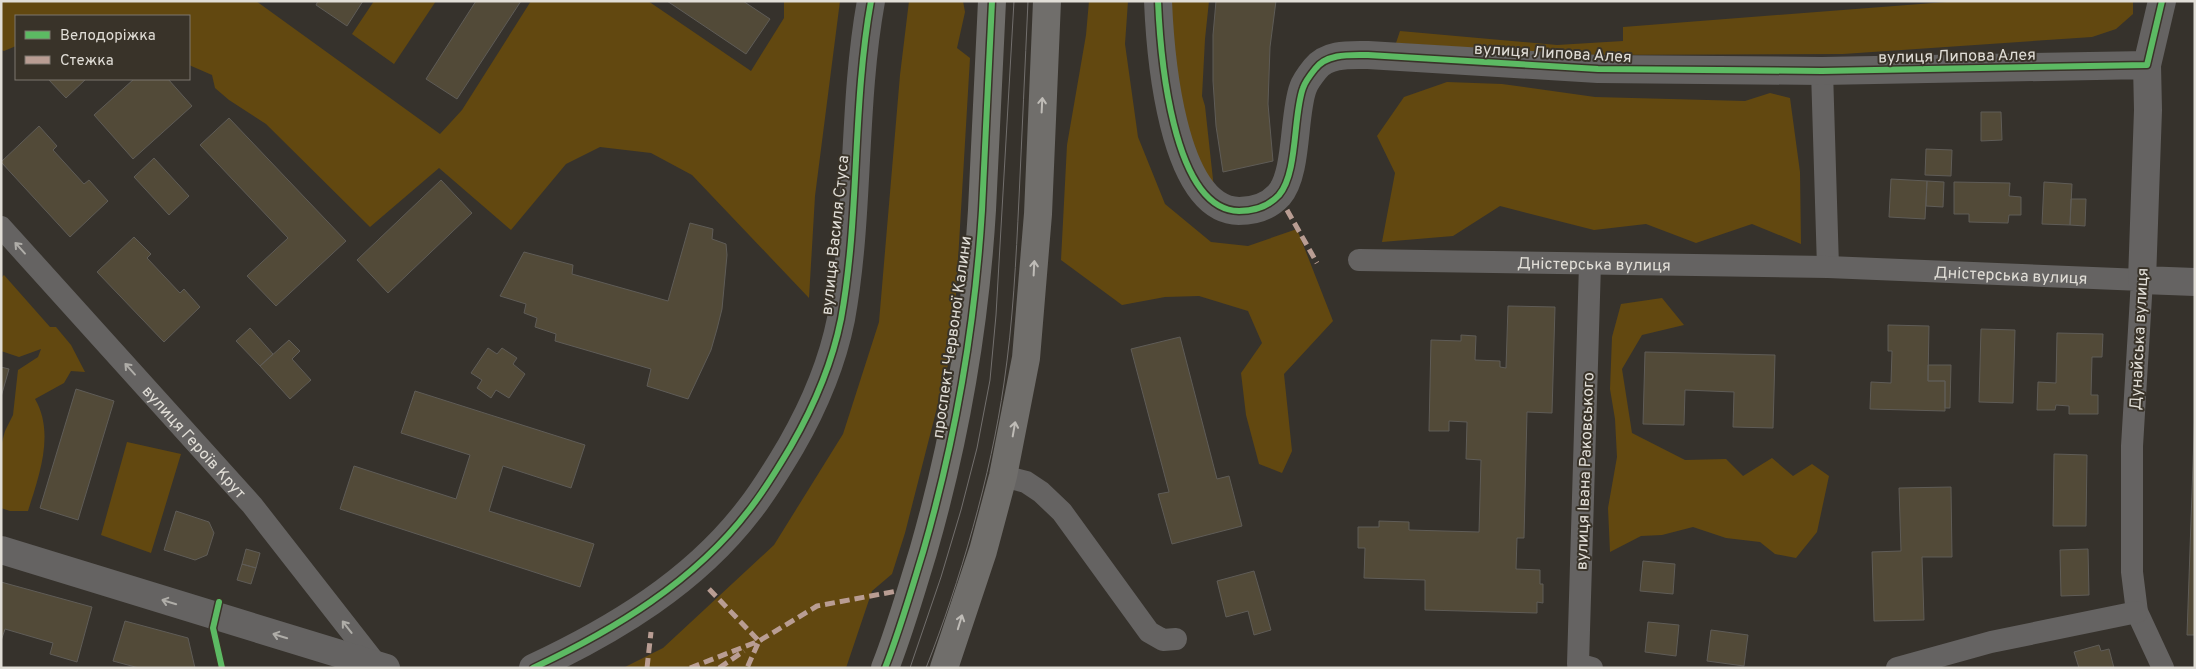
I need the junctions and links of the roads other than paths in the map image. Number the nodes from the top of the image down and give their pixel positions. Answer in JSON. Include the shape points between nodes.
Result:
{"nodes":[{"id":1,"x":871,"y":1,"type":"edge"},
{"id":2,"x":992,"y":1,"type":"edge"},
{"id":3,"x":1047,"y":1,"type":"edge"},
{"id":4,"x":1158,"y":1,"type":"edge"},
{"id":5,"x":2162,"y":1,"type":"edge"},
{"id":6,"x":2147,"y":66,"type":"junction"},
{"id":7,"x":1822,"y":71,"type":"junction"},
{"id":8,"x":1,"y":227,"type":"edge"},
{"id":9,"x":1359,"y":260,"type":"dead end"},
{"id":10,"x":1590,"y":264,"type":"junction"},
{"id":11,"x":1828,"y":267,"type":"junction"},
{"id":12,"x":2142,"y":280,"type":"junction"},
{"id":13,"x":2195,"y":282,"type":"edge"},
{"id":14,"x":1003,"y":476,"type":"junction"},
{"id":15,"x":1,"y":550,"type":"edge"},
{"id":16,"x":2137,"y":612,"type":"junction"},
{"id":17,"x":1176,"y":639,"type":"dead end"},
{"id":18,"x":1922,"y":664,"type":"edge"},
{"id":19,"x":379,"y":667,"type":"edge"},
{"id":20,"x":533,"y":668,"type":"edge"},
{"id":21,"x":885,"y":668,"type":"edge"},
{"id":22,"x":944,"y":668,"type":"edge"},
{"id":23,"x":1592,"y":668,"type":"edge"},
{"id":24,"x":1897,"y":668,"type":"edge"},
{"id":25,"x":2163,"y":668,"type":"edge"}],
"edges":[{"from":1,"to":20,"type":"street","name":"вулиця Василя Стуса","via":[[861,79],[850,250],[841,318],[832,356],[806,419],[773,477],[748,511],[690,572],[628,617]]},
{"from":2,"to":21,"type":"main road","name":"проспект Червоної Калини","via":[[982,211],[963,380],[935,508]]},
{"from":14,"to":3,"type":"main road","one_way":true,"via":[[1026,358],[1032,302]]},
{"from":4,"to":7,"type":"street","name":"вулиця Липова Алея","via":[[1160,47],[1171,115],[1183,155],[1196,181],[1211,200],[1236,211],[1253,211],[1266,206],[1280,194],[1289,170],[1303,88],[1316,67],[1342,55],[1598,69]]},
{"from":5,"to":6,"type":"street"},
{"from":6,"to":7,"type":"street","name":"вулиця Липова Алея"},
{"from":6,"to":12,"type":"street","name":"Дунайська вулиця"},
{"from":7,"to":11,"type":"street"},
{"from":19,"to":8,"type":"street","name":"вулиця Героїв Крут","one_way":true,"via":[[252,506]]},
{"from":9,"to":10,"type":"street","name":"Дністерська вулиця"},
{"from":10,"to":11,"type":"street","name":"Дністерська вулиця"},
{"from":10,"to":23,"type":"street","name":"вулиця Івана Раковського","via":[[1578,664]]},
{"from":11,"to":12,"type":"street","name":"Дністерська вулиця"},
{"from":12,"to":13,"type":"street","name":"Дністерська вулиця"},
{"from":12,"to":16,"type":"street","name":"Дунайська вулиця","via":[[2132,446],[2132,572]]},
{"from":14,"to":17,"type":"street","via":[[1026,482],[1041,492],[1062,512],[1149,632],[1163,640]]},
{"from":22,"to":14,"type":"main road","one_way":true},
{"from":19,"to":15,"type":"street","one_way":true},
{"from":16,"to":18,"type":"street","via":[[1990,642]]},
{"from":16,"to":25,"type":"street","name":"Дунайська вулиця"},
{"from":18,"to":24,"type":"street"}]}
